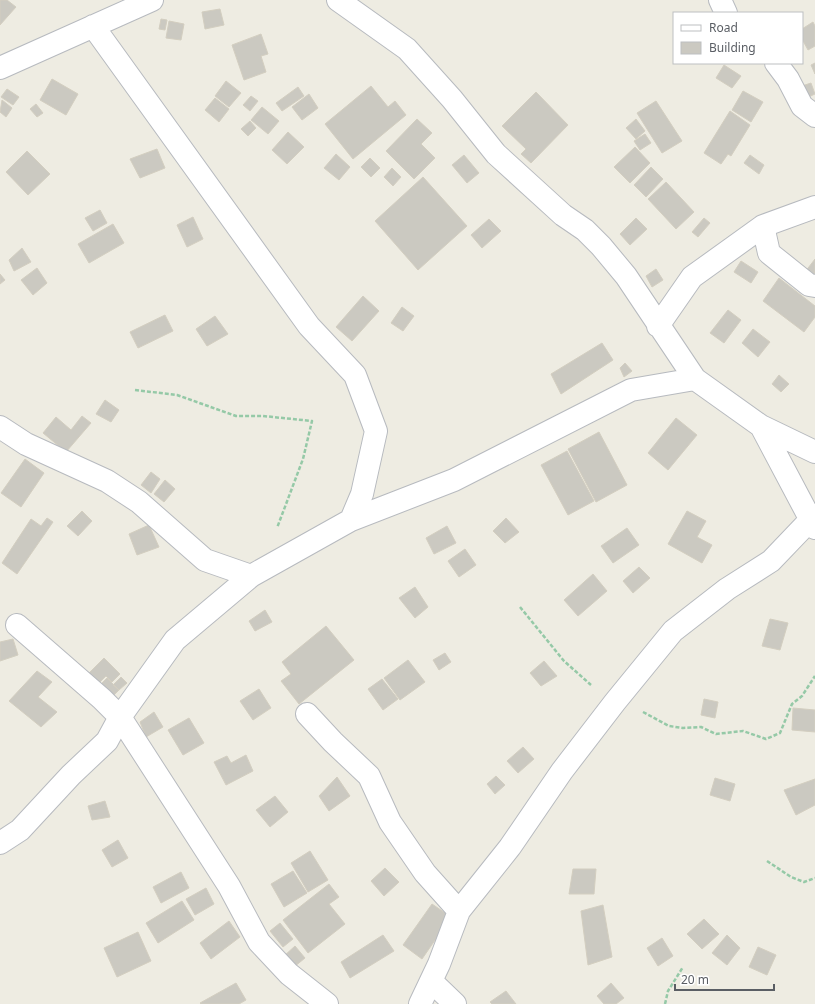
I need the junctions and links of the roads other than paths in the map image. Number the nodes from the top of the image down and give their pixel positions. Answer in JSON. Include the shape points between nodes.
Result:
{"nodes":[{"id":1,"x":152,"y":0,"type":"edge"},
{"id":2,"x":338,"y":0,"type":"edge"},
{"id":3,"x":720,"y":0,"type":"edge"},
{"id":4,"x":116,"y":7,"type":"edge"},
{"id":5,"x":726,"y":12,"type":"edge"},
{"id":6,"x":93,"y":26,"type":"junction"},
{"id":7,"x":777,"y":64,"type":"edge"},
{"id":8,"x":0,"y":68,"type":"edge"},
{"id":9,"x":815,"y":116,"type":"edge"},
{"id":10,"x":815,"y":207,"type":"edge"},
{"id":11,"x":763,"y":226,"type":"junction"},
{"id":12,"x":815,"y":286,"type":"edge"},
{"id":13,"x":658,"y":326,"type":"junction"},
{"id":14,"x":695,"y":378,"type":"junction"},
{"id":15,"x":761,"y":426,"type":"junction"},
{"id":16,"x":0,"y":427,"type":"edge"},
{"id":17,"x":815,"y":452,"type":"edge"},
{"id":18,"x":351,"y":520,"type":"junction"},
{"id":19,"x":814,"y":521,"type":"edge"},
{"id":20,"x":251,"y":576,"type":"junction"},
{"id":21,"x":17,"y":625,"type":"dead end"},
{"id":22,"x":307,"y":714,"type":"dead end"},
{"id":23,"x":120,"y":717,"type":"junction"},
{"id":24,"x":0,"y":843,"type":"edge"},
{"id":25,"x":459,"y":911,"type":"junction"},
{"id":26,"x":431,"y":981,"type":"junction"},
{"id":27,"x":327,"y":1004,"type":"edge"},
{"id":28,"x":420,"y":1004,"type":"edge"},
{"id":29,"x":455,"y":1004,"type":"edge"}],
"edges":[{"from":1,"to":4,"type":"street"},
{"from":2,"to":13,"type":"street","via":[[407,49],[496,154],[601,246],[626,276]]},
{"from":3,"to":5,"type":"street"},
{"from":4,"to":6,"type":"street"},
{"from":6,"to":8,"type":"street"},
{"from":6,"to":18,"type":"street","via":[[309,326],[355,375],[376,431],[362,494]]},
{"from":7,"to":9,"type":"street","via":[[802,106]]},
{"from":10,"to":11,"type":"street"},
{"from":11,"to":12,"type":"street","via":[[769,253],[809,285]]},
{"from":11,"to":13,"type":"street","via":[[692,277]]},
{"from":13,"to":14,"type":"street"},
{"from":14,"to":15,"type":"street"},
{"from":14,"to":18,"type":"street","via":[[631,390],[454,480]]},
{"from":15,"to":17,"type":"street"},
{"from":15,"to":19,"type":"street"},
{"from":16,"to":20,"type":"street","via":[[26,444],[107,481],[139,502],[205,560]]},
{"from":18,"to":20,"type":"street"},
{"from":19,"to":25,"type":"street","via":[[771,561],[727,589],[673,631],[562,771],[510,847]]},
{"from":20,"to":23,"type":"street","via":[[175,640]]},
{"from":21,"to":23,"type":"street"},
{"from":22,"to":25,"type":"street","via":[[369,776],[390,822],[425,873]]},
{"from":23,"to":24,"type":"street","via":[[107,741],[20,830]]},
{"from":23,"to":27,"type":"street","via":[[229,886],[259,942],[289,974]]},
{"from":25,"to":26,"type":"street"},
{"from":26,"to":28,"type":"street"},
{"from":26,"to":29,"type":"street"}]}
